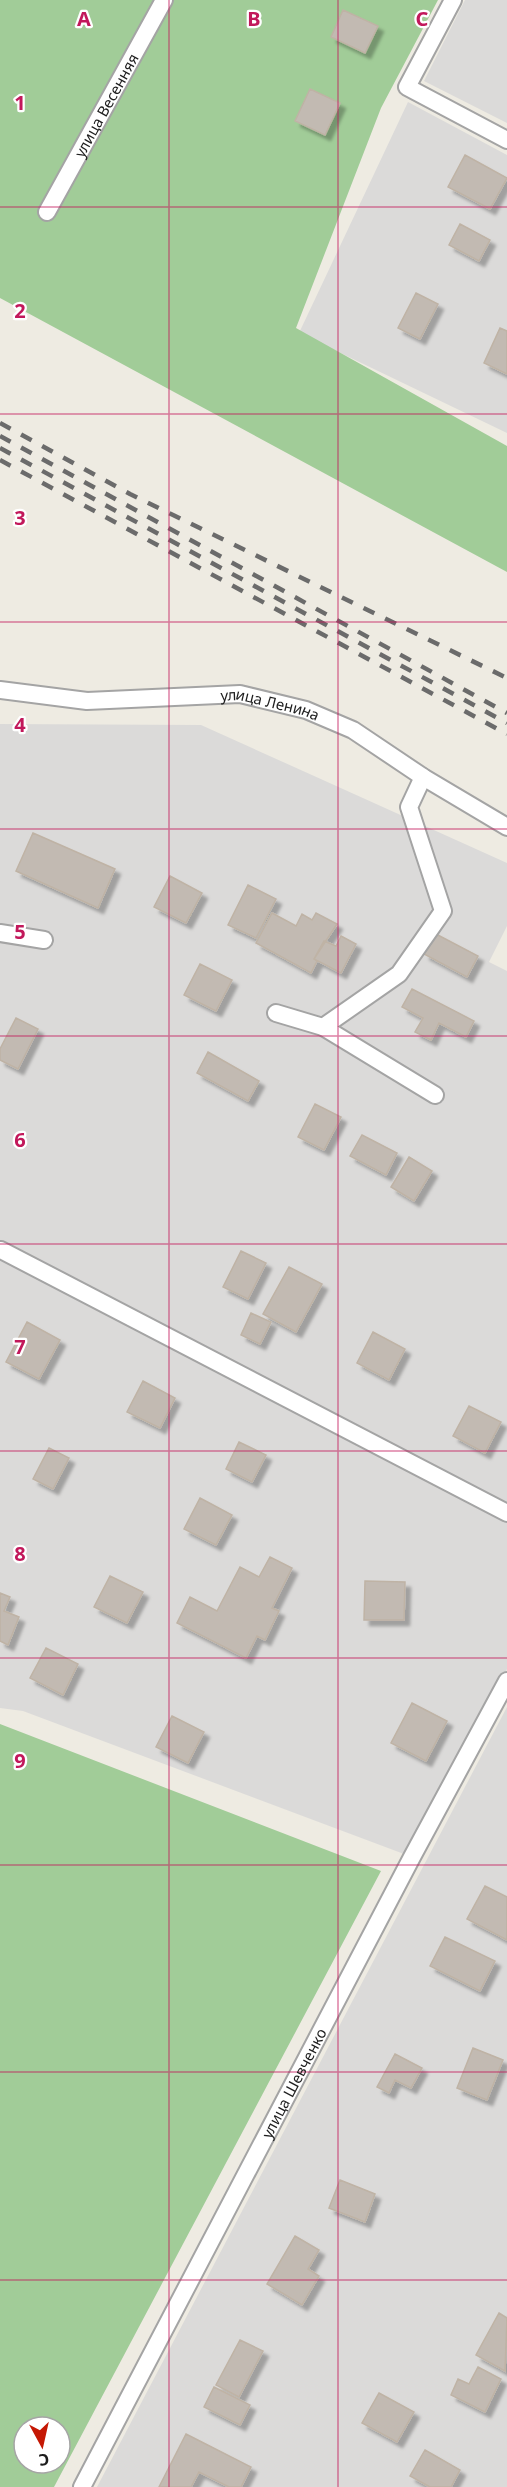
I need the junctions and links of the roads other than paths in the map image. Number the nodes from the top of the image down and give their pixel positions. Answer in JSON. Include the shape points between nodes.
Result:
{"nodes":[{"id":1,"x":164,"y":0,"type":"edge"},
{"id":2,"x":453,"y":0,"type":"edge"},
{"id":3,"x":507,"y":140,"type":"edge"},
{"id":4,"x":47,"y":212,"type":"dead end"},
{"id":5,"x":0,"y":690,"type":"edge"},
{"id":6,"x":423,"y":777,"type":"junction"},
{"id":7,"x":507,"y":827,"type":"edge"},
{"id":8,"x":0,"y":933,"type":"edge"},
{"id":9,"x":44,"y":940,"type":"dead end"},
{"id":10,"x":276,"y":1013,"type":"dead end"},
{"id":11,"x":323,"y":1027,"type":"junction"},
{"id":12,"x":435,"y":1095,"type":"dead end"},
{"id":13,"x":1,"y":1250,"type":"edge"},
{"id":14,"x":507,"y":1513,"type":"edge"},
{"id":15,"x":507,"y":1681,"type":"edge"},
{"id":16,"x":82,"y":2487,"type":"edge"}],
"edges":[{"from":1,"to":4,"type":"street","name":"улица Весенняя"},
{"from":2,"to":3,"type":"street","via":[[407,87]]},
{"from":5,"to":6,"type":"street","name":"улица Ленина","via":[[87,701],[240,694],[306,710],[353,730]]},
{"from":6,"to":7,"type":"street","name":"улица Ленина"},
{"from":6,"to":11,"type":"street","via":[[409,807],[443,911],[399,974]]},
{"from":8,"to":9,"type":"street"},
{"from":10,"to":11,"type":"street"},
{"from":11,"to":12,"type":"street"},
{"from":13,"to":14,"type":"street"},
{"from":15,"to":16,"type":"street","name":"улица Шевченко"}]}
